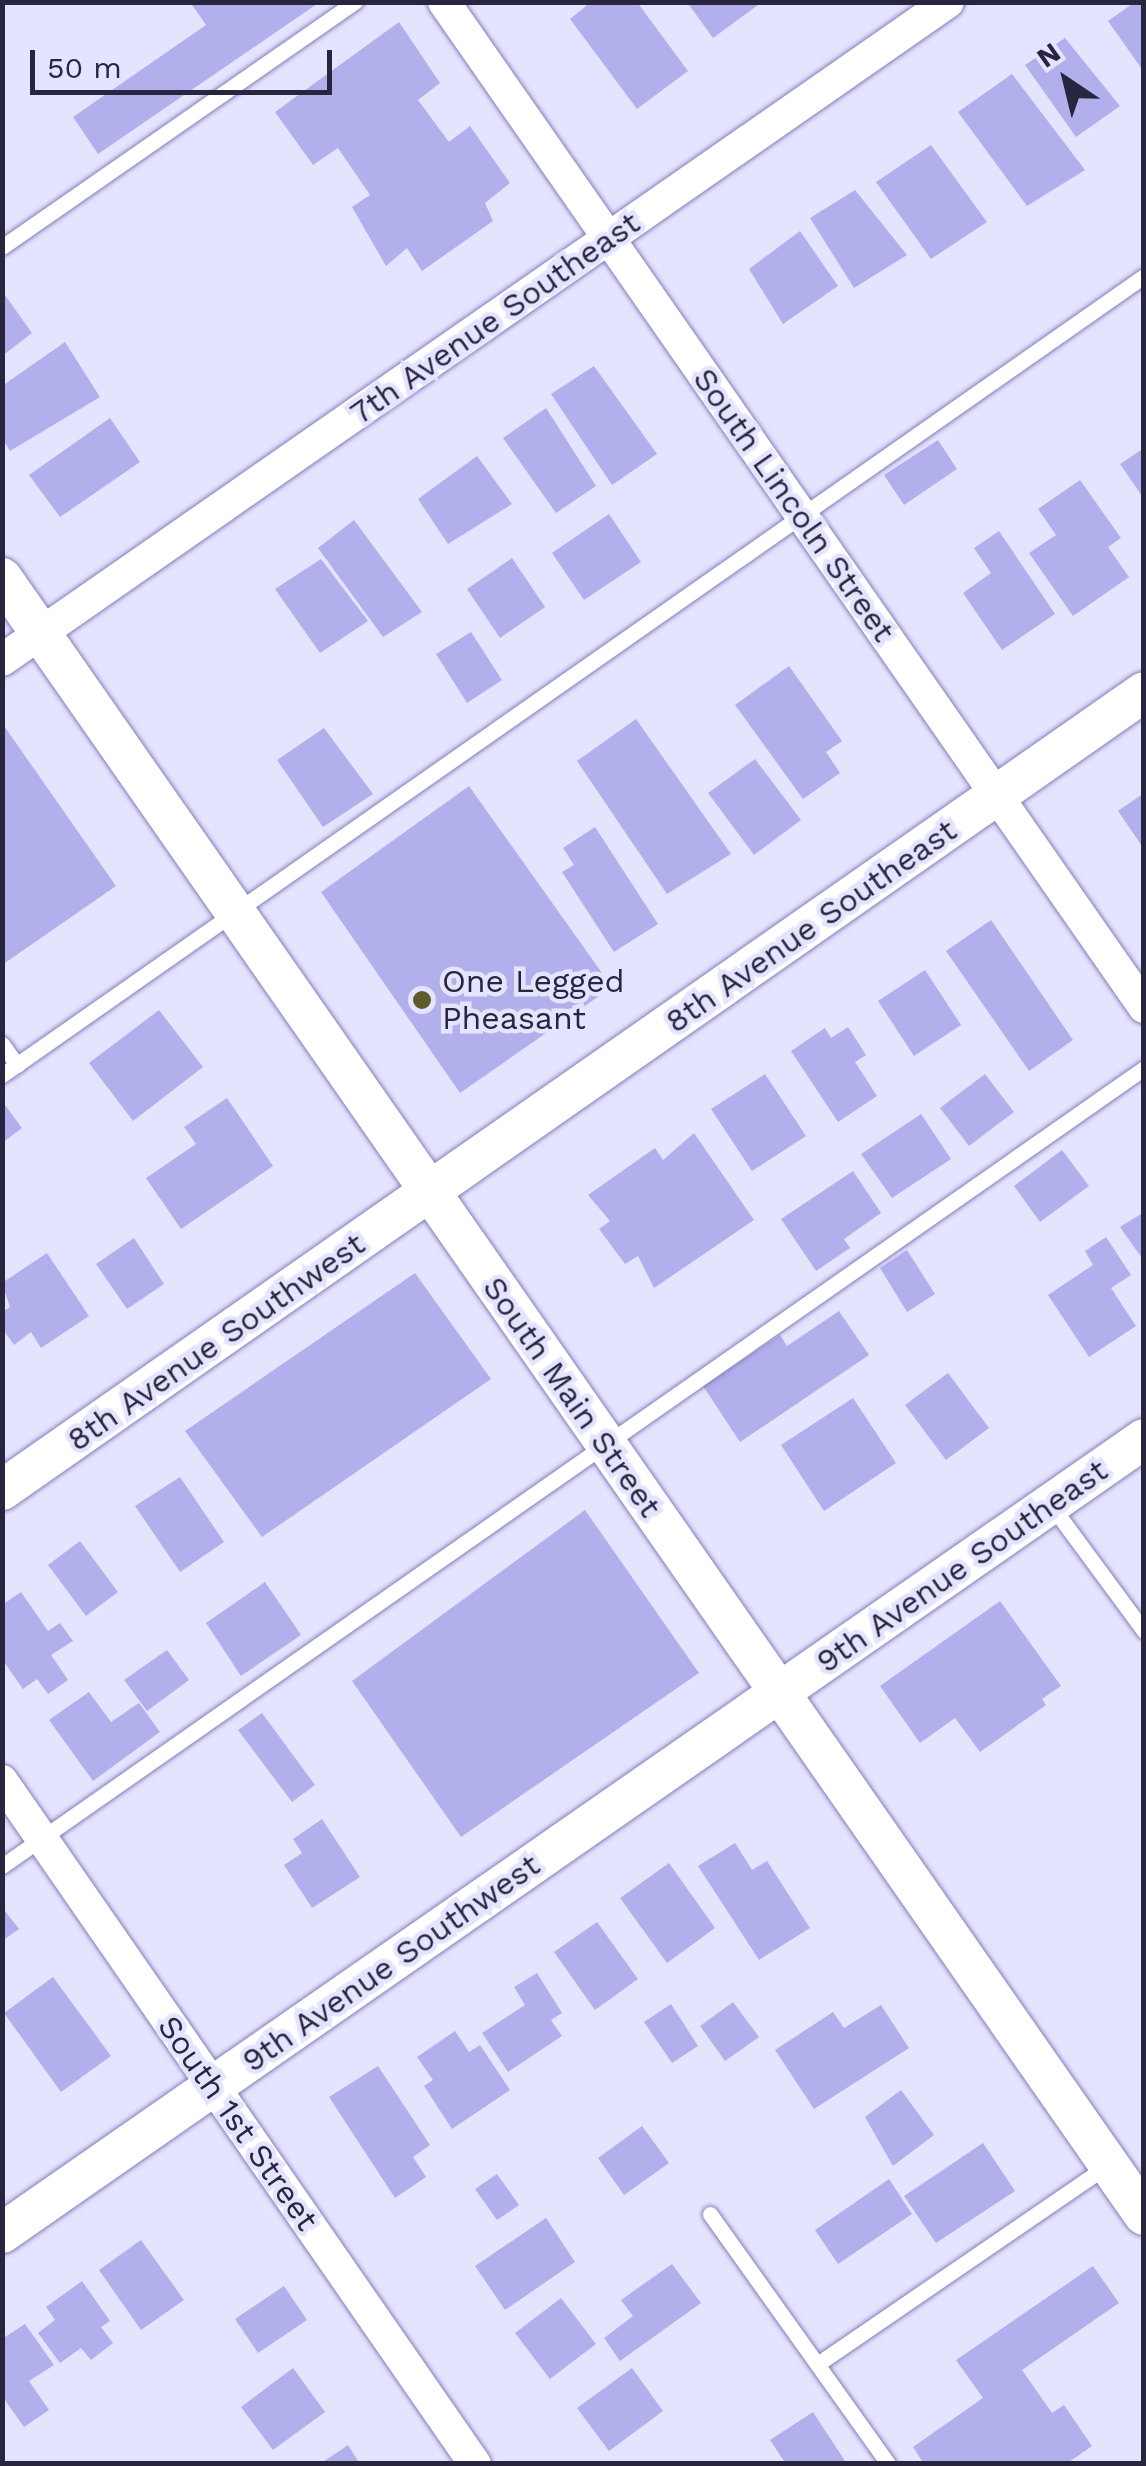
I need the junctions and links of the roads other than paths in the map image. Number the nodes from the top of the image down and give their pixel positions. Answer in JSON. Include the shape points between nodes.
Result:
{"nodes":[{"id":1,"x":355,"y":2,"type":"edge"},
{"id":2,"x":444,"y":2,"type":"edge"},
{"id":3,"x":948,"y":2,"type":"edge"},
{"id":4,"x":608,"y":238,"type":"junction"},
{"id":5,"x":2,"y":247,"type":"edge"},
{"id":6,"x":1144,"y":276,"type":"edge"},
{"id":7,"x":799,"y":512,"type":"junction"},
{"id":8,"x":2,"y":578,"type":"edge"},
{"id":9,"x":41,"y":633,"type":"junction"},
{"id":10,"x":2,"y":660,"type":"edge"},
{"id":11,"x":1144,"y":692,"type":"edge"},
{"id":12,"x":996,"y":796,"type":"junction"},
{"id":13,"x":234,"y":912,"type":"junction"},
{"id":14,"x":1144,"y":1007,"type":"edge"},
{"id":15,"x":2,"y":1044,"type":"edge"},
{"id":16,"x":17,"y":1064,"type":"junction"},
{"id":17,"x":1144,"y":1068,"type":"edge"},
{"id":18,"x":2,"y":1075,"type":"edge"},
{"id":19,"x":430,"y":1194,"type":"junction"},
{"id":20,"x":1144,"y":1439,"type":"edge"},
{"id":21,"x":604,"y":1443,"type":"junction"},
{"id":22,"x":2,"y":1490,"type":"edge"},
{"id":23,"x":1051,"y":1505,"type":"junction"},
{"id":24,"x":1144,"y":1632,"type":"edge"},
{"id":25,"x":780,"y":1693,"type":"junction"},
{"id":26,"x":2,"y":1781,"type":"edge"},
{"id":27,"x":42,"y":1838,"type":"junction"},
{"id":28,"x":2,"y":1866,"type":"edge"},
{"id":29,"x":212,"y":2086,"type":"junction"},
{"id":30,"x":1108,"y":2164,"type":"junction"},
{"id":31,"x":710,"y":2214,"type":"dead end"},
{"id":32,"x":1144,"y":2215,"type":"edge"},
{"id":33,"x":2,"y":2233,"type":"edge"},
{"id":34,"x":819,"y":2363,"type":"junction"},
{"id":35,"x":475,"y":2464,"type":"edge"},
{"id":36,"x":888,"y":2464,"type":"edge"}],
"edges":[{"from":1,"to":5,"type":"lane"},
{"from":2,"to":4,"type":"street","name":"South Lincoln Street"},
{"from":3,"to":4,"type":"street","name":"7th Avenue Southeast"},
{"from":4,"to":7,"type":"street","name":"South Lincoln Street"},
{"from":4,"to":9,"type":"street","name":"7th Avenue Southeast"},
{"from":6,"to":7,"type":"lane"},
{"from":7,"to":12,"type":"street","name":"South Lincoln Street"},
{"from":7,"to":13,"type":"lane"},
{"from":8,"to":9,"type":"street","name":"South Main Street"},
{"from":9,"to":10,"type":"street","name":"7th Avenue Southeast"},
{"from":9,"to":13,"type":"street","name":"South Main Street"},
{"from":11,"to":12,"type":"street","name":"8th Avenue Southeast"},
{"from":12,"to":14,"type":"street","name":"South Lincoln Street"},
{"from":12,"to":19,"type":"street","name":"8th Avenue Southeast"},
{"from":13,"to":16,"type":"lane"},
{"from":13,"to":19,"type":"street","name":"South Main Street"},
{"from":15,"to":16,"type":"lane"},
{"from":16,"to":18,"type":"lane"},
{"from":17,"to":21,"type":"lane"},
{"from":19,"to":21,"type":"street","name":"South Main Street"},
{"from":19,"to":22,"type":"street","name":"8th Avenue Southwest"},
{"from":20,"to":23,"type":"street","name":"9th Avenue Southeast"},
{"from":21,"to":25,"type":"street","name":"South Main Street"},
{"from":21,"to":27,"type":"lane"},
{"from":23,"to":24,"type":"lane"},
{"from":23,"to":25,"type":"street","name":"9th Avenue Southeast"},
{"from":25,"to":29,"type":"street","name":"9th Avenue Southwest"},
{"from":25,"to":30,"type":"street","name":"South Main Street"},
{"from":26,"to":27,"type":"street","name":"South 1st Street"},
{"from":27,"to":28,"type":"lane"},
{"from":27,"to":29,"type":"street","name":"South 1st Street"},
{"from":29,"to":33,"type":"street","name":"9th Avenue Southwest"},
{"from":29,"to":35,"type":"street","name":"South 1st Street"},
{"from":30,"to":32,"type":"street","name":"South Main Street"},
{"from":30,"to":34,"type":"lane"},
{"from":31,"to":34,"type":"lane"},
{"from":34,"to":36,"type":"lane"}]}
